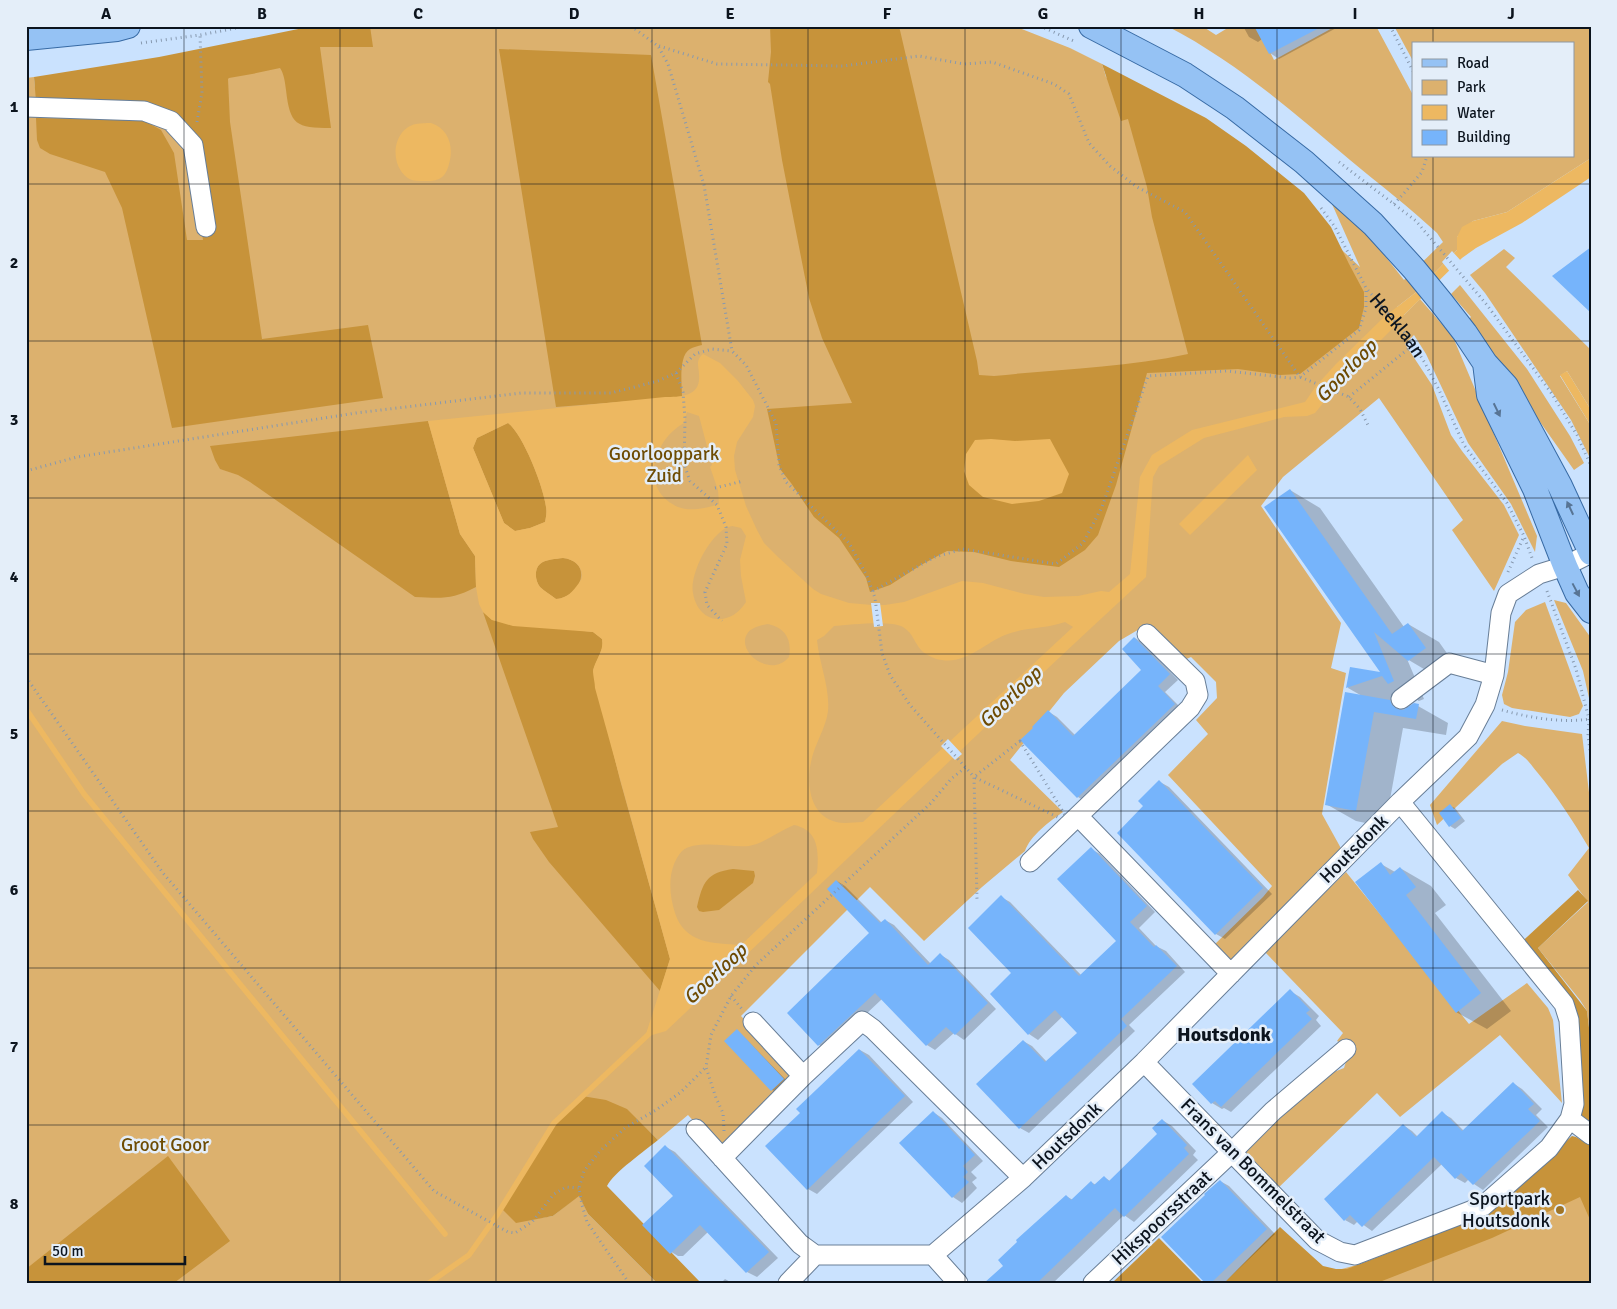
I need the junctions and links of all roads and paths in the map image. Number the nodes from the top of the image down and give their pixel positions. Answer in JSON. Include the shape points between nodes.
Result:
{"nodes":[{"id":1,"x":128,"y":26,"type":"edge"},
{"id":2,"x":631,"y":26,"type":"edge"},
{"id":3,"x":1040,"y":26,"type":"edge"},
{"id":4,"x":1390,"y":26,"type":"edge"},
{"id":5,"x":200,"y":35,"type":"dead end"},
{"id":6,"x":1088,"y":36,"type":"edge"},
{"id":7,"x":26,"y":38,"type":"edge"},
{"id":8,"x":658,"y":46,"type":"junction"},
{"id":9,"x":1412,"y":69,"type":"edge"},
{"id":10,"x":26,"y":107,"type":"edge"},
{"id":11,"x":193,"y":145,"type":"junction"},
{"id":12,"x":1426,"y":158,"type":"edge"},
{"id":13,"x":1318,"y":204,"type":"dead end"},
{"id":14,"x":1394,"y":204,"type":"dead end"},
{"id":15,"x":206,"y":227,"type":"dead end"},
{"id":16,"x":1438,"y":246,"type":"dead end"},
{"id":17,"x":1366,"y":288,"type":"junction"},
{"id":18,"x":1413,"y":345,"type":"junction"},
{"id":19,"x":732,"y":351,"type":"junction"},
{"id":20,"x":1484,"y":363,"type":"junction"},
{"id":21,"x":676,"y":373,"type":"junction"},
{"id":22,"x":1300,"y":377,"type":"junction"},
{"id":23,"x":1347,"y":396,"type":"junction"},
{"id":24,"x":1369,"y":427,"type":"dead end"},
{"id":25,"x":1591,"y":466,"type":"edge"},
{"id":26,"x":26,"y":470,"type":"edge"},
{"id":27,"x":743,"y":481,"type":"dead end"},
{"id":28,"x":715,"y":488,"type":"dead end"},
{"id":29,"x":1524,"y":536,"type":"junction"},
{"id":30,"x":1591,"y":553,"type":"edge"},
{"id":31,"x":1565,"y":566,"type":"junction"},
{"id":32,"x":1539,"y":574,"type":"junction"},
{"id":33,"x":873,"y":591,"type":"junction"},
{"id":34,"x":1508,"y":594,"type":"junction"},
{"id":35,"x":1591,"y":611,"type":"edge"},
{"id":36,"x":722,"y":621,"type":"dead end"},
{"id":37,"x":1147,"y":634,"type":"dead end"},
{"id":38,"x":1494,"y":676,"type":"junction"},
{"id":39,"x":26,"y":677,"type":"edge"},
{"id":40,"x":1401,"y":698,"type":"dead end"},
{"id":41,"x":1485,"y":705,"type":"junction"},
{"id":42,"x":1590,"y":719,"type":"edge"},
{"id":43,"x":1591,"y":756,"type":"edge"},
{"id":44,"x":965,"y":765,"type":"junction"},
{"id":45,"x":974,"y":777,"type":"junction"},
{"id":46,"x":1400,"y":802,"type":"junction"},
{"id":47,"x":1074,"y":819,"type":"junction"},
{"id":48,"x":1030,"y":862,"type":"dead end"},
{"id":49,"x":977,"y":899,"type":"dead end"},
{"id":50,"x":1231,"y":974,"type":"junction"},
{"id":51,"x":753,"y":1022,"type":"dead end"},
{"id":52,"x":1346,"y":1049,"type":"dead end"},
{"id":53,"x":1144,"y":1062,"type":"junction"},
{"id":54,"x":706,"y":1066,"type":"junction"},
{"id":55,"x":803,"y":1076,"type":"junction"},
{"id":56,"x":1570,"y":1119,"type":"junction"},
{"id":57,"x":696,"y":1129,"type":"dead end"},
{"id":58,"x":1591,"y":1135,"type":"edge"},
{"id":59,"x":1232,"y":1152,"type":"junction"},
{"id":60,"x":722,"y":1158,"type":"junction"},
{"id":61,"x":1023,"y":1178,"type":"junction"},
{"id":62,"x":579,"y":1188,"type":"junction"},
{"id":63,"x":815,"y":1254,"type":"junction"},
{"id":64,"x":933,"y":1255,"type":"junction"},
{"id":65,"x":628,"y":1283,"type":"edge"},
{"id":66,"x":788,"y":1283,"type":"edge"},
{"id":67,"x":958,"y":1283,"type":"edge"},
{"id":68,"x":1093,"y":1283,"type":"edge"}],
"edges":[{"from":1,"to":7,"type":"main road"},
{"from":2,"to":8,"type":"path"},
{"from":3,"to":6,"type":"path"},
{"from":4,"to":9,"type":"path"},
{"from":5,"to":11,"type":"path","via":[[202,93]]},
{"from":6,"to":20,"type":"main road","via":[[1185,76],[1235,108],[1304,162],[1373,224],[1414,269],[1465,333]]},
{"from":8,"to":19,"type":"path","via":[[668,64],[704,184]]},
{"from":8,"to":22,"type":"path","via":[[718,64],[843,66],[919,56],[964,64],[992,62],[1054,84],[1068,94],[1090,143],[1110,166],[1137,187],[1185,212]]},
{"from":10,"to":11,"type":"street","via":[[144,111],[172,121]]},
{"from":11,"to":15,"type":"street"},
{"from":12,"to":14,"type":"path","via":[[1422,172]]},
{"from":13,"to":17,"type":"path","name":"Heeklaan","via":[[1335,227]]},
{"from":16,"to":25,"type":"path","via":[[1488,304],[1552,394]]},
{"from":17,"to":18,"type":"path","name":"Heeklaan"},
{"from":17,"to":22,"type":"path","via":[[1366,308],[1359,330]]},
{"from":18,"to":23,"type":"path"},
{"from":18,"to":29,"type":"path","name":"Heeklaan","via":[[1440,390],[1464,445],[1507,503]]},
{"from":19,"to":21,"type":"path","via":[[712,349],[695,354]]},
{"from":19,"to":33,"type":"path","via":[[746,365],[776,423],[779,465],[786,482],[849,543]]},
{"from":30,"to":20,"type":"main road","one_way":true,"via":[[1560,486],[1506,386]]},
{"from":20,"to":31,"type":"main road","one_way":true,"via":[[1489,395],[1535,489]]},
{"from":21,"to":26,"type":"path","via":[[611,393],[521,393],[356,413],[77,457]]},
{"from":21,"to":36,"type":"path","via":[[683,392],[684,464],[690,481],[717,505],[726,527],[727,544],[705,592],[707,605]]},
{"from":22,"to":23,"type":"path"},
{"from":22,"to":33,"type":"path","via":[[1227,371],[1148,376],[1102,507],[1083,543],[1077,548],[1056,564],[963,549],[936,557]]},
{"from":23,"to":24,"type":"path","via":[[1360,409]]},
{"from":27,"to":28,"type":"path"},
{"from":29,"to":32,"type":"path","name":"Heeklaan"},
{"from":29,"to":34,"type":"path","via":[[1508,569]]},
{"from":30,"to":31,"type":"street"},
{"from":31,"to":32,"type":"street"},
{"from":31,"to":35,"type":"main road","one_way":true,"via":[[1577,593]]},
{"from":32,"to":34,"type":"street"},
{"from":32,"to":42,"type":"path","name":"Heeklaan","via":[[1576,669]]},
{"from":33,"to":44,"type":"path","via":[[882,653],[890,675],[910,705]]},
{"from":34,"to":38,"type":"street","name":"Houtsdonk","via":[[1501,613]]},
{"from":37,"to":47,"type":"street","via":[[1195,681],[1198,695],[1190,708]]},
{"from":38,"to":40,"type":"street","via":[[1449,663]]},
{"from":38,"to":41,"type":"street","name":"Houtsdonk"},
{"from":39,"to":62,"type":"path","via":[[163,873],[434,1191],[515,1233],[532,1222],[554,1194],[566,1187]]},
{"from":41,"to":42,"type":"path","via":[[1522,716],[1573,721]]},
{"from":41,"to":46,"type":"street","name":"Houtsdonk","via":[[1468,737]]},
{"from":42,"to":43,"type":"path","name":"Heeklaan"},
{"from":44,"to":45,"type":"path"},
{"from":44,"to":54,"type":"path","via":[[931,803],[756,964],[731,996],[711,1035]]},
{"from":45,"to":47,"type":"path"},
{"from":45,"to":47,"type":"path","via":[[1020,741]]},
{"from":45,"to":49,"type":"path"},
{"from":46,"to":50,"type":"street","name":"Houtsdonk"},
{"from":46,"to":56,"type":"street","name":"Frans van Bommelstraat","via":[[1564,1004],[1569,1020],[1574,1104]]},
{"from":47,"to":48,"type":"street"},
{"from":47,"to":50,"type":"street"},
{"from":50,"to":53,"type":"street","name":"Houtsdonk"},
{"from":51,"to":55,"type":"street"},
{"from":52,"to":59,"type":"street","name":"Hikspoorsstraat","via":[[1273,1111]]},
{"from":53,"to":59,"type":"street","name":"Frans van Bommelstraat"},
{"from":53,"to":61,"type":"street","name":"Houtsdonk"},
{"from":54,"to":60,"type":"path","via":[[724,1113]]},
{"from":54,"to":62,"type":"path","via":[[681,1092],[625,1128],[600,1151],[584,1170]]},
{"from":55,"to":60,"type":"street"},
{"from":55,"to":61,"type":"street","via":[[862,1021]]},
{"from":56,"to":58,"type":"street"},
{"from":56,"to":59,"type":"street","name":"Frans van Bommelstraat","via":[[1548,1148],[1483,1206],[1355,1255],[1340,1252],[1317,1240]]},
{"from":57,"to":60,"type":"street"},
{"from":59,"to":68,"type":"street","name":"Hikspoorsstraat"},
{"from":60,"to":63,"type":"street","via":[[800,1244]]},
{"from":61,"to":64,"type":"street","name":"Houtsdonk"},
{"from":62,"to":65,"type":"path","via":[[587,1222]]},
{"from":63,"to":64,"type":"street"},
{"from":63,"to":66,"type":"street"},
{"from":64,"to":67,"type":"street"}]}
